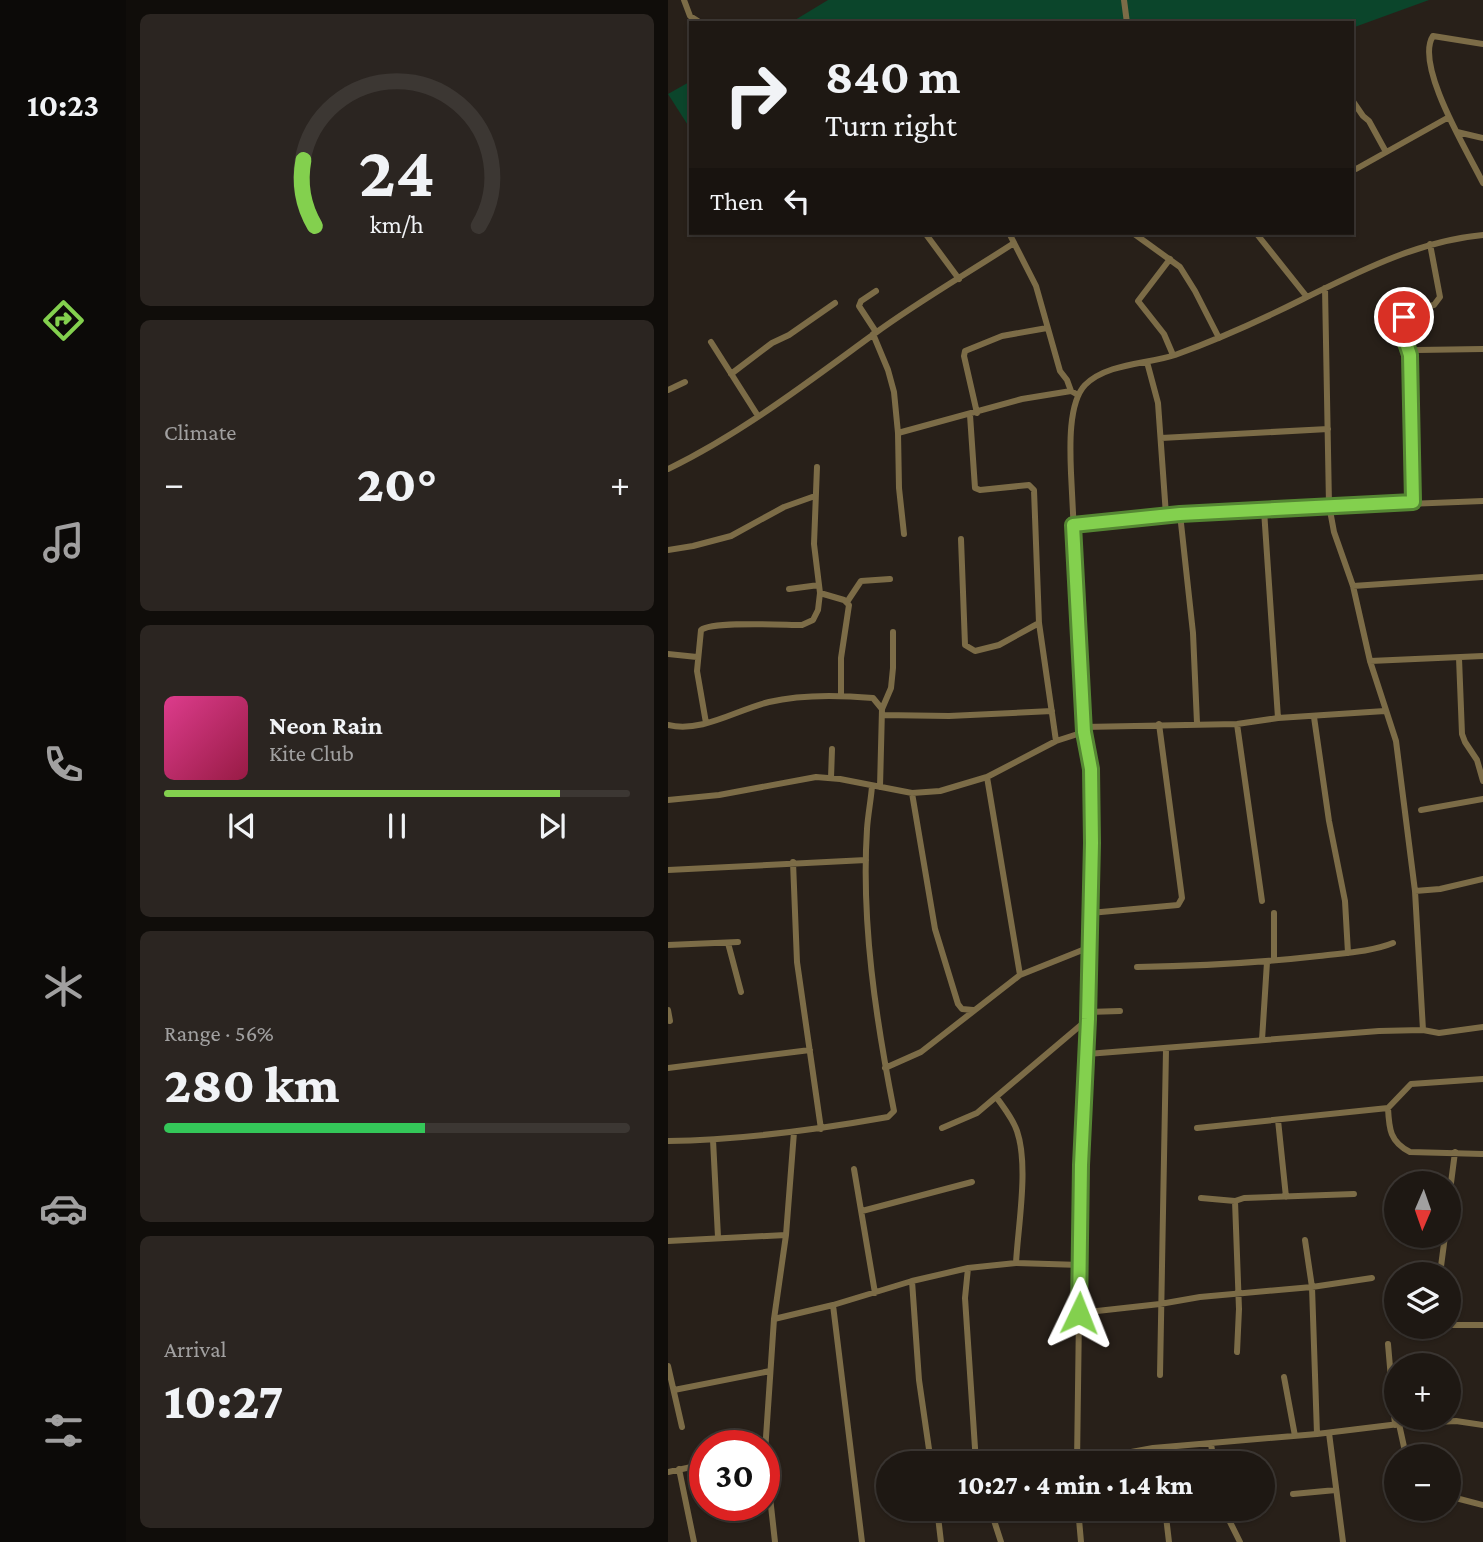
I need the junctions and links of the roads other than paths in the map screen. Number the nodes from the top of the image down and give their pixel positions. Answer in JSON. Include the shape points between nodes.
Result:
{"nodes":[{"id":1,"x":684,"y":0,"type":"edge"},
{"id":2,"x":1124,"y":0,"type":"edge"},
{"id":3,"x":698,"y":21,"type":"edge"},
{"id":4,"x":1127,"y":21,"type":"edge"},
{"id":5,"x":1482,"y":44,"type":"edge"},
{"id":6,"x":1354,"y":103,"type":"edge"},
{"id":7,"x":1449,"y":117,"type":"junction"},
{"id":8,"x":1457,"y":132,"type":"junction"},
{"id":9,"x":1482,"y":138,"type":"edge"},
{"id":10,"x":1386,"y":152,"type":"junction"},
{"id":11,"x":1354,"y":169,"type":"edge"},
{"id":12,"x":1482,"y":183,"type":"edge"},
{"id":13,"x":926,"y":235,"type":"edge"},
{"id":14,"x":1010,"y":235,"type":"edge"},
{"id":15,"x":1137,"y":235,"type":"edge"},
{"id":16,"x":1258,"y":235,"type":"edge"},
{"id":17,"x":1482,"y":235,"type":"edge"},
{"id":18,"x":1014,"y":243,"type":"junction"},
{"id":19,"x":1430,"y":244,"type":"junction"},
{"id":20,"x":1170,"y":259,"type":"junction"},
{"id":21,"x":959,"y":279,"type":"junction"},
{"id":22,"x":1325,"y":288,"type":"junction"},
{"id":23,"x":876,"y":291,"type":"dead end"},
{"id":24,"x":1307,"y":297,"type":"junction"},
{"id":25,"x":835,"y":303,"type":"dead end"},
{"id":26,"x":1047,"y":328,"type":"junction"},
{"id":27,"x":875,"y":333,"type":"junction"},
{"id":28,"x":1219,"y":338,"type":"junction"},
{"id":29,"x":711,"y":342,"type":"dead end"},
{"id":30,"x":1482,"y":348,"type":"edge"},
{"id":31,"x":1173,"y":355,"type":"junction"},
{"id":32,"x":1410,"y":355,"type":"junction"},
{"id":33,"x":1147,"y":362,"type":"junction"},
{"id":34,"x":731,"y":374,"type":"junction"},
{"id":35,"x":685,"y":382,"type":"dead end"},
{"id":36,"x":668,"y":390,"type":"edge"},
{"id":37,"x":1075,"y":393,"type":"junction"},
{"id":38,"x":974,"y":414,"type":"junction"},
{"id":39,"x":758,"y":416,"type":"junction"},
{"id":40,"x":1328,"y":429,"type":"junction"},
{"id":41,"x":898,"y":433,"type":"junction"},
{"id":42,"x":1161,"y":438,"type":"junction"},
{"id":43,"x":669,"y":467,"type":"edge"},
{"id":44,"x":817,"y":467,"type":"dead end"},
{"id":45,"x":815,"y":496,"type":"junction"},
{"id":46,"x":1482,"y":501,"type":"edge"},
{"id":47,"x":1413,"y":502,"type":"junction"},
{"id":48,"x":1330,"y":505,"type":"junction"},
{"id":49,"x":1264,"y":510,"type":"junction"},
{"id":50,"x":1180,"y":514,"type":"junction"},
{"id":51,"x":1166,"y":515,"type":"junction"},
{"id":52,"x":1073,"y":525,"type":"junction"},
{"id":53,"x":904,"y":534,"type":"dead end"},
{"id":54,"x":961,"y":539,"type":"dead end"},
{"id":55,"x":668,"y":550,"type":"edge"},
{"id":56,"x":1482,"y":577,"type":"edge"},
{"id":57,"x":890,"y":579,"type":"dead end"},
{"id":58,"x":1353,"y":586,"type":"junction"},
{"id":59,"x":789,"y":589,"type":"dead end"},
{"id":60,"x":819,"y":589,"type":"junction"},
{"id":61,"x":847,"y":602,"type":"junction"},
{"id":62,"x":1039,"y":623,"type":"junction"},
{"id":63,"x":893,"y":632,"type":"dead end"},
{"id":64,"x":668,"y":654,"type":"edge"},
{"id":65,"x":1482,"y":656,"type":"edge"},
{"id":66,"x":697,"y":657,"type":"junction"},
{"id":67,"x":1459,"y":658,"type":"junction"},
{"id":68,"x":1370,"y":661,"type":"junction"},
{"id":69,"x":841,"y":695,"type":"junction"},
{"id":70,"x":1052,"y":711,"type":"junction"},
{"id":71,"x":1385,"y":711,"type":"junction"},
{"id":72,"x":882,"y":712,"type":"junction"},
{"id":73,"x":1314,"y":717,"type":"junction"},
{"id":74,"x":1278,"y":718,"type":"junction"},
{"id":75,"x":706,"y":723,"type":"junction"},
{"id":76,"x":1197,"y":723,"type":"junction"},
{"id":77,"x":1237,"y":723,"type":"junction"},
{"id":78,"x":1159,"y":724,"type":"junction"},
{"id":79,"x":668,"y":725,"type":"edge"},
{"id":80,"x":1084,"y":729,"type":"junction"},
{"id":81,"x":1056,"y":741,"type":"junction"},
{"id":82,"x":832,"y":749,"type":"dead end"},
{"id":83,"x":987,"y":777,"type":"junction"},
{"id":84,"x":831,"y":778,"type":"junction"},
{"id":85,"x":1482,"y":781,"type":"edge"},
{"id":86,"x":872,"y":786,"type":"junction"},
{"id":87,"x":880,"y":788,"type":"junction"},
{"id":88,"x":912,"y":793,"type":"junction"},
{"id":89,"x":1482,"y":799,"type":"edge"},
{"id":90,"x":668,"y":800,"type":"edge"},
{"id":91,"x":1421,"y":810,"type":"dead end"},
{"id":92,"x":866,"y":860,"type":"junction"},
{"id":93,"x":793,"y":862,"type":"junction"},
{"id":94,"x":668,"y":870,"type":"edge"},
{"id":95,"x":1482,"y":879,"type":"edge"},
{"id":96,"x":1415,"y":891,"type":"junction"},
{"id":97,"x":1262,"y":901,"type":"dead end"},
{"id":98,"x":1090,"y":913,"type":"junction"},
{"id":99,"x":1274,"y":913,"type":"dead end"},
{"id":100,"x":738,"y":942,"type":"dead end"},
{"id":101,"x":728,"y":943,"type":"junction"},
{"id":102,"x":1393,"y":943,"type":"dead end"},
{"id":103,"x":668,"y":945,"type":"edge"},
{"id":104,"x":1090,"y":947,"type":"junction"},
{"id":105,"x":1348,"y":953,"type":"junction"},
{"id":106,"x":1271,"y":961,"type":"junction"},
{"id":107,"x":1137,"y":967,"type":"dead end"},
{"id":108,"x":1020,"y":975,"type":"junction"},
{"id":109,"x":741,"y":992,"type":"dead end"},
{"id":110,"x":668,"y":1010,"type":"edge"},
{"id":111,"x":975,"y":1010,"type":"junction"},
{"id":112,"x":1120,"y":1011,"type":"dead end"},
{"id":113,"x":1088,"y":1015,"type":"junction"},
{"id":114,"x":670,"y":1021,"type":"dead end"},
{"id":115,"x":1482,"y":1027,"type":"edge"},
{"id":116,"x":1423,"y":1030,"type":"junction"},
{"id":117,"x":1262,"y":1040,"type":"junction"},
{"id":118,"x":810,"y":1050,"type":"junction"},
{"id":119,"x":1166,"y":1050,"type":"junction"},
{"id":120,"x":1087,"y":1055,"type":"junction"},
{"id":121,"x":668,"y":1068,"type":"edge"},
{"id":122,"x":885,"y":1068,"type":"junction"},
{"id":123,"x":1482,"y":1079,"type":"edge"},
{"id":124,"x":997,"y":1098,"type":"junction"},
{"id":125,"x":1388,"y":1108,"type":"junction"},
{"id":126,"x":1278,"y":1120,"type":"junction"},
{"id":127,"x":942,"y":1128,"type":"dead end"},
{"id":128,"x":1197,"y":1128,"type":"dead end"},
{"id":129,"x":821,"y":1129,"type":"junction"},
{"id":130,"x":795,"y":1132,"type":"junction"},
{"id":131,"x":713,"y":1140,"type":"junction"},
{"id":132,"x":668,"y":1141,"type":"edge"},
{"id":133,"x":1455,"y":1152,"type":"junction"},
{"id":134,"x":1482,"y":1154,"type":"edge"},
{"id":135,"x":854,"y":1169,"type":"dead end"},
{"id":136,"x":1453,"y":1171,"type":"edge"},
{"id":137,"x":972,"y":1182,"type":"dead end"},
{"id":138,"x":1354,"y":1194,"type":"dead end"},
{"id":139,"x":1286,"y":1197,"type":"junction"},
{"id":140,"x":1201,"y":1198,"type":"dead end"},
{"id":141,"x":1235,"y":1201,"type":"junction"},
{"id":142,"x":862,"y":1211,"type":"junction"},
{"id":143,"x":786,"y":1235,"type":"junction"},
{"id":144,"x":718,"y":1237,"type":"junction"},
{"id":145,"x":1305,"y":1240,"type":"dead end"},
{"id":146,"x":668,"y":1241,"type":"edge"},
{"id":147,"x":1016,"y":1263,"type":"junction"},
{"id":148,"x":1081,"y":1265,"type":"junction"},
{"id":149,"x":968,"y":1268,"type":"junction"},
{"id":150,"x":1373,"y":1278,"type":"dead end"},
{"id":151,"x":912,"y":1281,"type":"junction"},
{"id":152,"x":1312,"y":1287,"type":"junction"},
{"id":153,"x":875,"y":1293,"type":"junction"},
{"id":154,"x":1237,"y":1295,"type":"junction"},
{"id":155,"x":1160,"y":1304,"type":"junction"},
{"id":156,"x":833,"y":1305,"type":"junction"},
{"id":157,"x":1079,"y":1313,"type":"junction"},
{"id":158,"x":774,"y":1319,"type":"junction"},
{"id":159,"x":1461,"y":1325,"type":"edge"},
{"id":160,"x":1482,"y":1325,"type":"edge"},
{"id":161,"x":1387,"y":1344,"type":"dead end"},
{"id":162,"x":1237,"y":1352,"type":"dead end"},
{"id":163,"x":1388,"y":1353,"type":"edge"},
{"id":164,"x":668,"y":1366,"type":"edge"},
{"id":165,"x":770,"y":1371,"type":"junction"},
{"id":166,"x":1160,"y":1376,"type":"dead end"},
{"id":167,"x":1285,"y":1377,"type":"dead end"},
{"id":168,"x":674,"y":1391,"type":"junction"},
{"id":169,"x":1461,"y":1422,"type":"edge"},
{"id":170,"x":1482,"y":1425,"type":"edge"},
{"id":171,"x":1384,"y":1426,"type":"edge"},
{"id":172,"x":682,"y":1427,"type":"dead end"},
{"id":173,"x":766,"y":1430,"type":"edge"},
{"id":174,"x":1329,"y":1433,"type":"junction"},
{"id":175,"x":1317,"y":1434,"type":"junction"},
{"id":176,"x":1295,"y":1436,"type":"junction"},
{"id":177,"x":1211,"y":1444,"type":"junction"},
{"id":178,"x":929,"y":1451,"type":"edge"},
{"id":179,"x":975,"y":1451,"type":"edge"},
{"id":180,"x":1077,"y":1451,"type":"edge"},
{"id":181,"x":1137,"y":1451,"type":"edge"},
{"id":182,"x":1212,"y":1451,"type":"edge"},
{"id":183,"x":689,"y":1467,"type":"edge"},
{"id":184,"x":679,"y":1469,"type":"junction"},
{"id":185,"x":668,"y":1472,"type":"edge"},
{"id":186,"x":1336,"y":1490,"type":"junction"},
{"id":187,"x":1293,"y":1493,"type":"dead end"},
{"id":188,"x":1461,"y":1499,"type":"edge"},
{"id":189,"x":1482,"y":1505,"type":"edge"},
{"id":190,"x":773,"y":1521,"type":"edge"},
{"id":191,"x":939,"y":1521,"type":"edge"},
{"id":192,"x":994,"y":1521,"type":"edge"},
{"id":193,"x":1079,"y":1521,"type":"edge"},
{"id":194,"x":1167,"y":1521,"type":"edge"},
{"id":195,"x":1230,"y":1521,"type":"edge"},
{"id":196,"x":694,"y":1542,"type":"edge"},
{"id":197,"x":775,"y":1542,"type":"edge"},
{"id":198,"x":862,"y":1542,"type":"edge"},
{"id":199,"x":941,"y":1542,"type":"edge"},
{"id":200,"x":1001,"y":1542,"type":"edge"},
{"id":201,"x":1081,"y":1542,"type":"edge"},
{"id":202,"x":1169,"y":1542,"type":"edge"},
{"id":203,"x":1240,"y":1542,"type":"edge"},
{"id":204,"x":1343,"y":1542,"type":"edge"}],
"edges":[{"from":1,"to":3,"type":"street","via":[[690,16]]},
{"from":2,"to":4,"type":"street"},
{"from":5,"to":7,"type":"street","via":[[1433,36],[1430,41],[1433,78]]},
{"from":6,"to":10,"type":"street"},
{"from":7,"to":8,"type":"street"},
{"from":7,"to":10,"type":"street"},
{"from":8,"to":9,"type":"street"},
{"from":8,"to":12,"type":"street"},
{"from":10,"to":11,"type":"street"},
{"from":13,"to":21,"type":"street"},
{"from":14,"to":18,"type":"street"},
{"from":15,"to":20,"type":"street"},
{"from":16,"to":24,"type":"street"},
{"from":17,"to":19,"type":"street"},
{"from":18,"to":21,"type":"street"},
{"from":18,"to":26,"type":"street","via":[[1036,286]]},
{"from":19,"to":22,"type":"street"},
{"from":19,"to":32,"type":"street","via":[[1440,298],[1434,305],[1405,313]]},
{"from":20,"to":28,"type":"street","via":[[1195,291]]},
{"from":20,"to":31,"type":"street","via":[[1138,301],[1164,334]]},
{"from":21,"to":27,"type":"street"},
{"from":22,"to":24,"type":"street"},
{"from":22,"to":40,"type":"street"},
{"from":23,"to":27,"type":"street","via":[[859,306]]},
{"from":24,"to":28,"type":"street"},
{"from":25,"to":34,"type":"street"},
{"from":26,"to":37,"type":"street","via":[[1054,356]]},
{"from":26,"to":38,"type":"street","via":[[1002,336],[965,351]]},
{"from":27,"to":39,"type":"street"},
{"from":27,"to":41,"type":"street","via":[[890,376]]},
{"from":28,"to":31,"type":"street"},
{"from":29,"to":34,"type":"street"},
{"from":30,"to":32,"type":"street","via":[[1417,350]]},
{"from":31,"to":33,"type":"street"},
{"from":32,"to":47,"type":"street"},
{"from":33,"to":37,"type":"street","via":[[1107,372]]},
{"from":33,"to":42,"type":"street"},
{"from":34,"to":39,"type":"street"},
{"from":35,"to":36,"type":"street"},
{"from":37,"to":38,"type":"street","via":[[1031,397]]},
{"from":37,"to":52,"type":"street","via":[[1070,440]]},
{"from":38,"to":41,"type":"street"},
{"from":38,"to":62,"type":"street","via":[[971,452],[976,489],[1029,485],[1034,491]]},
{"from":39,"to":43,"type":"street"},
{"from":40,"to":42,"type":"street"},
{"from":40,"to":48,"type":"street"},
{"from":41,"to":53,"type":"street"},
{"from":42,"to":51,"type":"street"},
{"from":44,"to":45,"type":"street"},
{"from":45,"to":55,"type":"street","via":[[731,536]]},
{"from":45,"to":60,"type":"street"},
{"from":46,"to":47,"type":"street"},
{"from":47,"to":48,"type":"street"},
{"from":48,"to":49,"type":"street"},
{"from":48,"to":58,"type":"street","via":[[1334,532]]},
{"from":49,"to":50,"type":"street"},
{"from":49,"to":74,"type":"street"},
{"from":50,"to":51,"type":"street"},
{"from":50,"to":76,"type":"street"},
{"from":51,"to":52,"type":"street"},
{"from":52,"to":80,"type":"street"},
{"from":54,"to":62,"type":"street","via":[[965,646],[975,652],[986,650]]},
{"from":56,"to":58,"type":"street"},
{"from":57,"to":61,"type":"street","via":[[861,581]]},
{"from":58,"to":68,"type":"street"},
{"from":59,"to":60,"type":"street"},
{"from":60,"to":61,"type":"street"},
{"from":60,"to":66,"type":"street","via":[[818,610],[809,623],[704,627]]},
{"from":61,"to":69,"type":"street"},
{"from":62,"to":70,"type":"street"},
{"from":63,"to":72,"type":"street","via":[[891,688]]},
{"from":64,"to":66,"type":"street"},
{"from":65,"to":67,"type":"street"},
{"from":66,"to":75,"type":"street"},
{"from":67,"to":68,"type":"street"},
{"from":67,"to":85,"type":"street","via":[[1462,734],[1478,760]]},
{"from":68,"to":71,"type":"street"},
{"from":69,"to":72,"type":"street","via":[[873,698]]},
{"from":69,"to":75,"type":"street","via":[[772,701]]},
{"from":70,"to":72,"type":"street","via":[[949,716]]},
{"from":70,"to":81,"type":"street"},
{"from":71,"to":73,"type":"street"},
{"from":71,"to":96,"type":"street","via":[[1396,741]]},
{"from":72,"to":87,"type":"street"},
{"from":73,"to":74,"type":"street"},
{"from":73,"to":105,"type":"street","via":[[1345,901]]},
{"from":74,"to":77,"type":"street"},
{"from":75,"to":79,"type":"street"},
{"from":76,"to":77,"type":"street"},
{"from":76,"to":78,"type":"street"},
{"from":77,"to":97,"type":"street"},
{"from":78,"to":80,"type":"street"},
{"from":78,"to":98,"type":"street","via":[[1182,898],[1178,905]]},
{"from":80,"to":81,"type":"street"},
{"from":80,"to":98,"type":"street","via":[[1091,769]]},
{"from":81,"to":83,"type":"street"},
{"from":82,"to":84,"type":"street"},
{"from":83,"to":88,"type":"street","via":[[948,790]]},
{"from":83,"to":108,"type":"street"},
{"from":84,"to":86,"type":"street"},
{"from":84,"to":90,"type":"street","via":[[803,778]]},
{"from":86,"to":87,"type":"street"},
{"from":86,"to":92,"type":"street"},
{"from":87,"to":88,"type":"street"},
{"from":88,"to":111,"type":"street","via":[[942,954],[958,1004]]},
{"from":89,"to":91,"type":"street"},
{"from":92,"to":93,"type":"street"},
{"from":92,"to":122,"type":"street","via":[[869,942]]},
{"from":93,"to":94,"type":"street"},
{"from":93,"to":118,"type":"street","via":[[797,962]]},
{"from":95,"to":96,"type":"street"},
{"from":96,"to":116,"type":"street"},
{"from":98,"to":104,"type":"street"},
{"from":99,"to":106,"type":"street"},
{"from":100,"to":101,"type":"street"},
{"from":101,"to":103,"type":"street"},
{"from":101,"to":109,"type":"street"},
{"from":102,"to":105,"type":"street"},
{"from":104,"to":108,"type":"street"},
{"from":104,"to":113,"type":"street"},
{"from":105,"to":106,"type":"street"},
{"from":106,"to":107,"type":"street"},
{"from":106,"to":117,"type":"street"},
{"from":108,"to":111,"type":"street"},
{"from":110,"to":114,"type":"street"},
{"from":111,"to":122,"type":"street","via":[[921,1052]]},
{"from":112,"to":113,"type":"street"},
{"from":113,"to":120,"type":"street"},
{"from":113,"to":124,"type":"street"},
{"from":115,"to":116,"type":"street","via":[[1439,1033]]},
{"from":116,"to":117,"type":"street"},
{"from":117,"to":119,"type":"street"},
{"from":118,"to":121,"type":"street"},
{"from":118,"to":129,"type":"street"},
{"from":119,"to":120,"type":"street"},
{"from":119,"to":155,"type":"street"},
{"from":120,"to":148,"type":"street"},
{"from":122,"to":129,"type":"street","via":[[891,1115]]},
{"from":123,"to":125,"type":"street","via":[[1411,1084]]},
{"from":124,"to":127,"type":"street","via":[[977,1113]]},
{"from":124,"to":147,"type":"street","via":[[1022,1146]]},
{"from":125,"to":126,"type":"street"},
{"from":125,"to":133,"type":"street","via":[[1389,1129],[1397,1145],[1410,1152]]},
{"from":126,"to":128,"type":"street"},
{"from":126,"to":139,"type":"street"},
{"from":129,"to":130,"type":"street"},
{"from":130,"to":131,"type":"street"},
{"from":130,"to":143,"type":"street"},
{"from":131,"to":132,"type":"street"},
{"from":131,"to":144,"type":"street"},
{"from":133,"to":134,"type":"street"},
{"from":133,"to":136,"type":"street"},
{"from":135,"to":142,"type":"street"},
{"from":137,"to":142,"type":"street"},
{"from":138,"to":139,"type":"street"},
{"from":139,"to":141,"type":"street"},
{"from":140,"to":141,"type":"street"},
{"from":141,"to":154,"type":"street"},
{"from":142,"to":153,"type":"street"},
{"from":143,"to":144,"type":"street"},
{"from":143,"to":158,"type":"street"},
{"from":144,"to":146,"type":"street"},
{"from":145,"to":152,"type":"street"},
{"from":147,"to":148,"type":"street"},
{"from":147,"to":149,"type":"street"},
{"from":148,"to":157,"type":"street"},
{"from":149,"to":151,"type":"street"},
{"from":149,"to":179,"type":"street","via":[[965,1298]]},
{"from":150,"to":152,"type":"street"},
{"from":151,"to":153,"type":"street"},
{"from":151,"to":178,"type":"street"},
{"from":152,"to":154,"type":"street"},
{"from":152,"to":175,"type":"street"},
{"from":153,"to":156,"type":"street"},
{"from":154,"to":155,"type":"street"},
{"from":154,"to":162,"type":"street"},
{"from":155,"to":157,"type":"street"},
{"from":155,"to":166,"type":"street"},
{"from":156,"to":158,"type":"street"},
{"from":156,"to":198,"type":"street"},
{"from":157,"to":180,"type":"street"},
{"from":158,"to":165,"type":"street"},
{"from":159,"to":160,"type":"street"},
{"from":161,"to":163,"type":"street"},
{"from":164,"to":168,"type":"street"},
{"from":165,"to":168,"type":"street"},
{"from":165,"to":173,"type":"street"},
{"from":167,"to":176,"type":"street"},
{"from":168,"to":172,"type":"street"},
{"from":169,"to":170,"type":"street"},
{"from":171,"to":174,"type":"street"},
{"from":174,"to":175,"type":"street"},
{"from":174,"to":186,"type":"street"},
{"from":175,"to":176,"type":"street"},
{"from":176,"to":177,"type":"street"},
{"from":177,"to":181,"type":"street"},
{"from":177,"to":182,"type":"street"},
{"from":183,"to":184,"type":"street"},
{"from":184,"to":185,"type":"street"},
{"from":184,"to":196,"type":"street"},
{"from":186,"to":187,"type":"street"},
{"from":186,"to":204,"type":"street"},
{"from":188,"to":189,"type":"street"},
{"from":190,"to":197,"type":"street"},
{"from":191,"to":199,"type":"street"},
{"from":192,"to":200,"type":"street"},
{"from":193,"to":201,"type":"street"},
{"from":194,"to":202,"type":"street"},
{"from":195,"to":203,"type":"street"}]}
